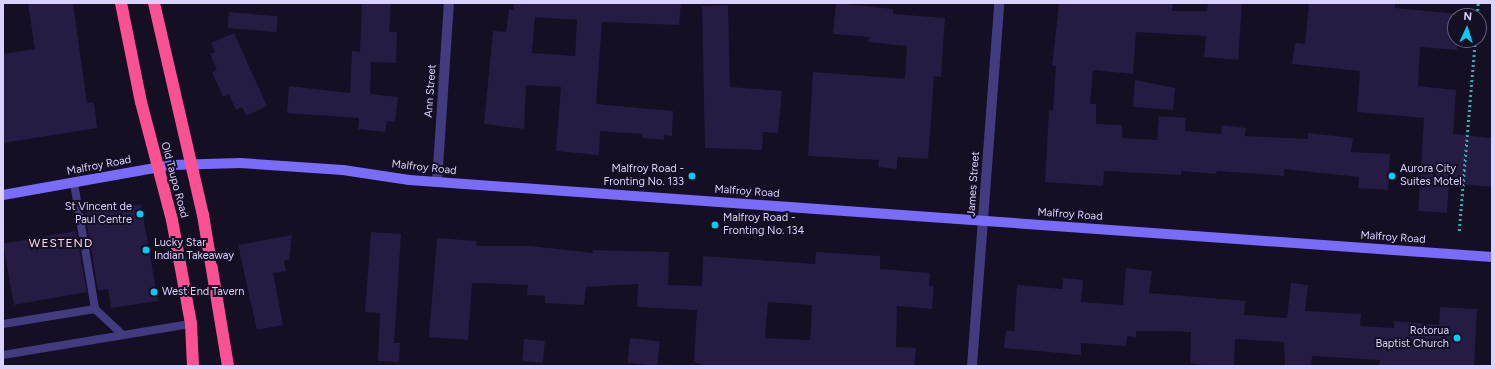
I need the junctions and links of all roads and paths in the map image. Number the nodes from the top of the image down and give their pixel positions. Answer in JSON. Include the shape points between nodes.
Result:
{"nodes":[{"id":1,"x":121,"y":3,"type":"edge"},
{"id":2,"x":154,"y":3,"type":"edge"},
{"id":3,"x":450,"y":3,"type":"edge"},
{"id":4,"x":999,"y":3,"type":"edge"},
{"id":5,"x":1474,"y":48,"type":"edge"},
{"id":6,"x":190,"y":165,"type":"junction"},
{"id":7,"x":157,"y":168,"type":"junction"},
{"id":8,"x":437,"y":182,"type":"junction"},
{"id":9,"x":74,"y":183,"type":"junction"},
{"id":10,"x":3,"y":195,"type":"edge"},
{"id":11,"x":983,"y":221,"type":"junction"},
{"id":12,"x":1459,"y":231,"type":"dead end"},
{"id":13,"x":1492,"y":257,"type":"edge"},
{"id":14,"x":94,"y":309,"type":"junction"},
{"id":15,"x":3,"y":324,"type":"edge"},
{"id":16,"x":191,"y":324,"type":"junction"},
{"id":17,"x":123,"y":335,"type":"junction"},
{"id":18,"x":3,"y":355,"type":"edge"},
{"id":19,"x":193,"y":366,"type":"edge"},
{"id":20,"x":228,"y":366,"type":"edge"},
{"id":21,"x":972,"y":366,"type":"edge"}],
"edges":[{"from":1,"to":7,"type":"highway","name":"Old Taupo Road"},
{"from":2,"to":6,"type":"highway","name":"Old Taupo Road"},
{"from":3,"to":8,"type":"street","name":"Ann Street"},
{"from":4,"to":11,"type":"street","name":"James Street"},
{"from":5,"to":12,"type":"path"},
{"from":6,"to":7,"type":"main road","name":"Malfroy Road"},
{"from":6,"to":8,"type":"main road","name":"Malfroy Road","via":[[297,166]]},
{"from":6,"to":20,"type":"highway","name":"Old Taupo Road","via":[[203,214]]},
{"from":7,"to":9,"type":"main road","name":"Malfroy Road"},
{"from":7,"to":16,"type":"highway","name":"Old Taupo Road","via":[[172,220]]},
{"from":8,"to":11,"type":"main road","name":"Malfroy Road"},
{"from":9,"to":10,"type":"main road","name":"Malfroy Road"},
{"from":9,"to":14,"type":"lane"},
{"from":11,"to":13,"type":"main road","name":"Malfroy Road"},
{"from":11,"to":21,"type":"street","name":"James Street"},
{"from":14,"to":15,"type":"lane"},
{"from":14,"to":17,"type":"lane"},
{"from":16,"to":17,"type":"lane"},
{"from":16,"to":19,"type":"highway","name":"Old Taupo Road"},
{"from":17,"to":18,"type":"lane"}]}
